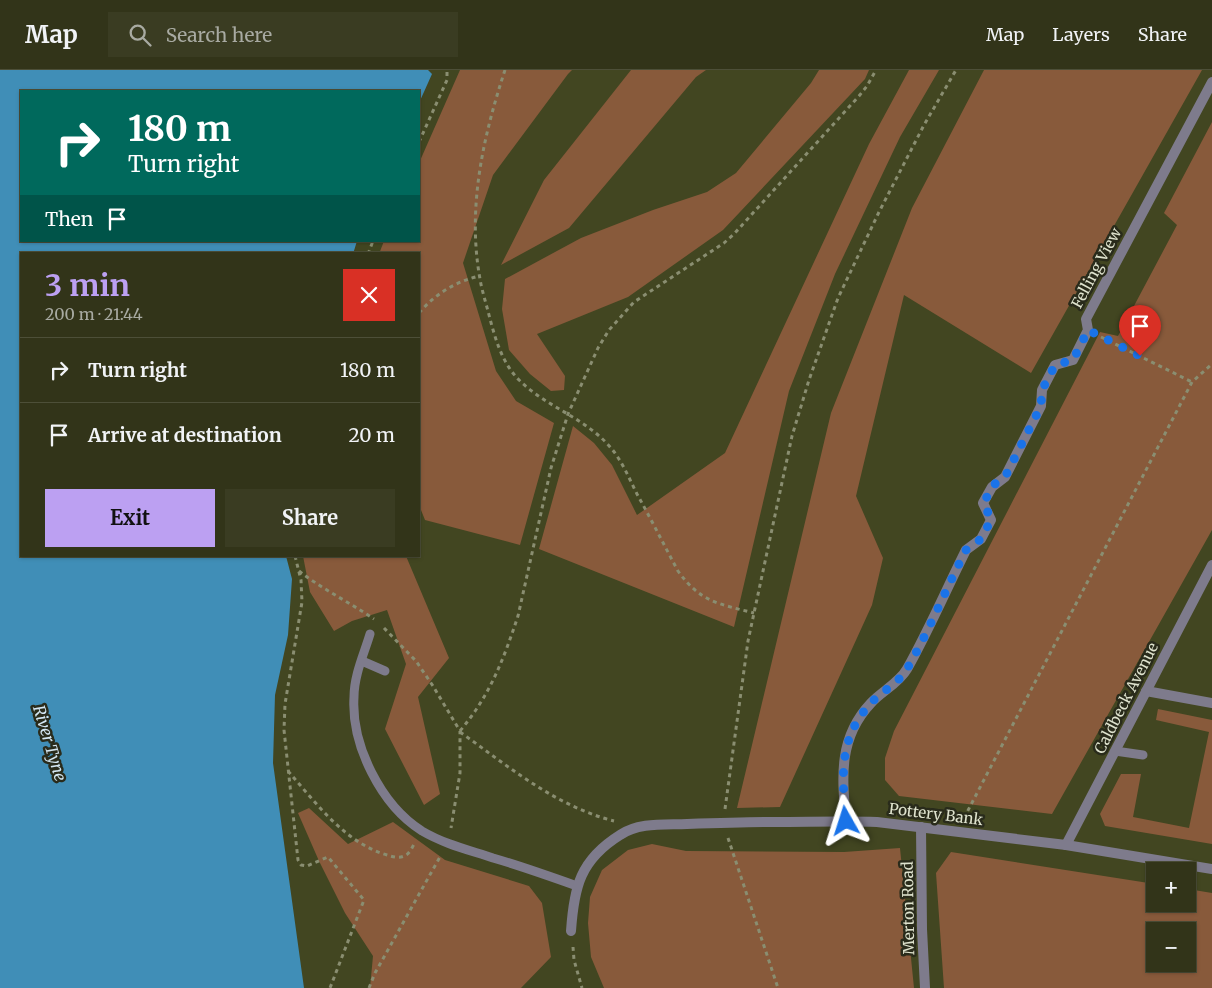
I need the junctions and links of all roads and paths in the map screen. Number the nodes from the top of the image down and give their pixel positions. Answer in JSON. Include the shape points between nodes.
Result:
{"nodes":[{"id":1,"x":447,"y":70,"type":"edge"},
{"id":2,"x":505,"y":70,"type":"edge"},
{"id":3,"x":876,"y":70,"type":"edge"},
{"id":4,"x":956,"y":70,"type":"edge"},
{"id":5,"x":1212,"y":82,"type":"edge"},
{"id":6,"x":420,"y":140,"type":"edge"},
{"id":7,"x":479,"y":276,"type":"junction"},
{"id":8,"x":420,"y":312,"type":"edge"},
{"id":9,"x":1088,"y":330,"type":"junction"},
{"id":10,"x":1212,"y":364,"type":"edge"},
{"id":11,"x":1192,"y":382,"type":"junction"},
{"id":12,"x":568,"y":414,"type":"junction"},
{"id":13,"x":295,"y":557,"type":"edge"},
{"id":14,"x":1212,"y":565,"type":"edge"},
{"id":15,"x":299,"y":571,"type":"junction"},
{"id":16,"x":754,"y":613,"type":"junction"},
{"id":17,"x":375,"y":620,"type":"dead end"},
{"id":18,"x":382,"y":625,"type":"dead end"},
{"id":19,"x":370,"y":634,"type":"dead end"},
{"id":20,"x":362,"y":661,"type":"junction"},
{"id":21,"x":385,"y":671,"type":"dead end"},
{"id":22,"x":1146,"y":691,"type":"junction"},
{"id":23,"x":1212,"y":702,"type":"edge"},
{"id":24,"x":460,"y":731,"type":"junction"},
{"id":25,"x":1115,"y":750,"type":"junction"},
{"id":26,"x":1143,"y":756,"type":"dead end"},
{"id":27,"x":288,"y":771,"type":"junction"},
{"id":28,"x":846,"y":821,"type":"junction"},
{"id":29,"x":725,"y":822,"type":"junction"},
{"id":30,"x":639,"y":827,"type":"junction"},
{"id":31,"x":921,"y":828,"type":"junction"},
{"id":32,"x":423,"y":831,"type":"junction"},
{"id":33,"x":957,"y":831,"type":"junction"},
{"id":34,"x":446,"y":843,"type":"junction"},
{"id":35,"x":1066,"y":845,"type":"junction"},
{"id":36,"x":1212,"y":869,"type":"edge"},
{"id":37,"x":577,"y":886,"type":"junction"},
{"id":38,"x":571,"y":931,"type":"joint"},
{"id":39,"x":330,"y":988,"type":"edge"},
{"id":40,"x":369,"y":988,"type":"edge"},
{"id":41,"x":582,"y":988,"type":"edge"},
{"id":42,"x":778,"y":988,"type":"edge"},
{"id":43,"x":925,"y":988,"type":"edge"}],
"edges":[{"from":1,"to":6,"type":"path","via":[[447,80]]},
{"from":2,"to":7,"type":"path","via":[[481,157],[476,214]]},
{"from":3,"to":12,"type":"path","via":[[859,96],[734,234],[621,314],[598,348]]},
{"from":4,"to":16,"type":"path","via":[[919,133],[838,298],[792,436]]},
{"from":5,"to":9,"type":"street","name":"Felling View","via":[[1086,319]]},
{"from":7,"to":8,"type":"path","via":[[461,281],[429,301]]},
{"from":7,"to":12,"type":"path","via":[[498,346],[507,363],[532,391]]},
{"from":9,"to":11,"type":"path"},
{"from":9,"to":28,"type":"street","name":"Felling View","via":[[1073,360],[1055,365],[1042,390],[1041,406],[1005,477],[992,486],[984,503],[991,520],[981,539],[966,550],[903,675],[870,704],[857,725],[843,761]]},
{"from":10,"to":11,"type":"path"},
{"from":11,"to":33,"type":"path"},
{"from":12,"to":16,"type":"path","via":[[616,454],[687,584],[706,599]]},
{"from":12,"to":24,"type":"path","via":[[551,468],[510,640],[486,695]]},
{"from":13,"to":15,"type":"path"},
{"from":14,"to":22,"type":"street","name":"Caldbeck Avenue"},
{"from":15,"to":17,"type":"path"},
{"from":15,"to":27,"type":"path","via":[[302,602],[285,704]]},
{"from":16,"to":29,"type":"path","via":[[725,802]]},
{"from":18,"to":24,"type":"path","via":[[416,661]]},
{"from":19,"to":20,"type":"lane"},
{"from":20,"to":21,"type":"lane"},
{"from":20,"to":32,"type":"lane","via":[[354,696],[358,738],[382,790],[396,810]]},
{"from":22,"to":23,"type":"street"},
{"from":22,"to":25,"type":"street","name":"Caldbeck Avenue"},
{"from":24,"to":30,"type":"path","via":[[540,790],[607,819]]},
{"from":24,"to":34,"type":"path","via":[[460,773]]},
{"from":25,"to":26,"type":"lane"},
{"from":25,"to":35,"type":"street","name":"Caldbeck Avenue"},
{"from":27,"to":32,"type":"path","via":[[335,823],[368,848],[402,857]]},
{"from":27,"to":39,"type":"path","via":[[298,860],[307,866],[328,857],[364,900]]},
{"from":28,"to":29,"type":"street","name":"Pottery Bank"},
{"from":28,"to":31,"type":"street","name":"Pottery Bank"},
{"from":29,"to":30,"type":"street","name":"Pottery Bank"},
{"from":29,"to":42,"type":"path"},
{"from":30,"to":37,"type":"street","name":"Pottery Bank","via":[[622,833],[595,855]]},
{"from":31,"to":33,"type":"street","name":"Pottery Bank"},
{"from":31,"to":43,"type":"street","name":"Merton Road"},
{"from":32,"to":34,"type":"lane"},
{"from":33,"to":35,"type":"street","name":"Pottery Bank"},
{"from":34,"to":37,"type":"lane"},
{"from":34,"to":40,"type":"path"},
{"from":35,"to":36,"type":"street","name":"Pottery Bank"},
{"from":37,"to":38,"type":"street","name":"Pottery Bank"},
{"from":38,"to":41,"type":"path","via":[[574,960]]}]}
